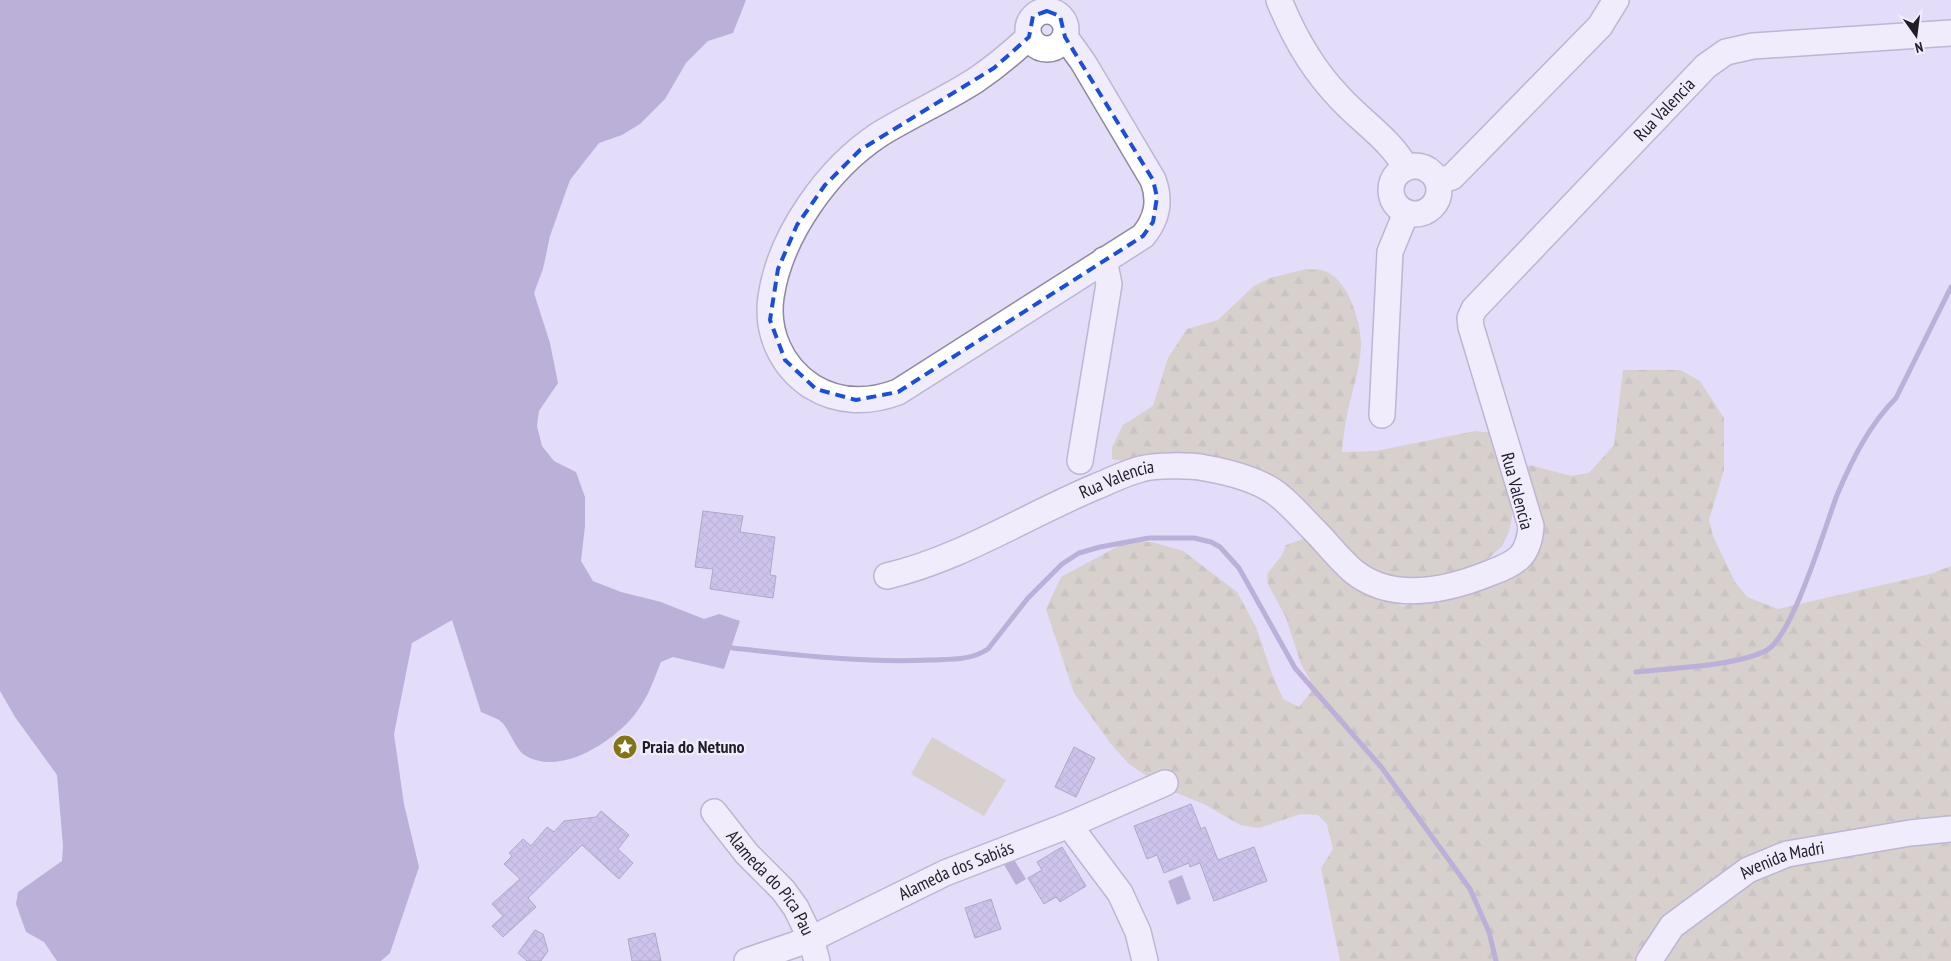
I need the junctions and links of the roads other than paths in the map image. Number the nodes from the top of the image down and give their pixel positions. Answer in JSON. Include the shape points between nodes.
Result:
{"nodes":[{"id":1,"x":1279,"y":0,"type":"edge"},
{"id":2,"x":1617,"y":0,"type":"edge"},
{"id":3,"x":1629,"y":0,"type":"edge"},
{"id":4,"x":1049,"y":5,"type":"edge"},
{"id":5,"x":1951,"y":33,"type":"edge"},
{"id":6,"x":1029,"y":37,"type":"junction"},
{"id":7,"x":1065,"y":37,"type":"junction"},
{"id":8,"x":1406,"y":168,"type":"junction"},
{"id":9,"x":1438,"y":181,"type":"junction"},
{"id":10,"x":1406,"y":212,"type":"junction"},
{"id":11,"x":1104,"y":260,"type":"junction"},
{"id":12,"x":1382,"y":414,"type":"dead end"},
{"id":13,"x":1080,"y":461,"type":"dead end"},
{"id":14,"x":887,"y":576,"type":"dead end"},
{"id":15,"x":1165,"y":783,"type":"dead end"},
{"id":16,"x":714,"y":812,"type":"dead end"},
{"id":17,"x":1069,"y":825,"type":"junction"},
{"id":18,"x":1951,"y":829,"type":"edge"},
{"id":19,"x":814,"y":950,"type":"edge"},
{"id":20,"x":747,"y":961,"type":"edge"},
{"id":21,"x":1145,"y":961,"type":"edge"},
{"id":22,"x":1649,"y":961,"type":"edge"}],
"edges":[{"from":1,"to":8,"type":"street","via":[[1290,28],[1339,98],[1395,152]]},
{"from":2,"to":3,"type":"street"},
{"from":2,"to":9,"type":"street","via":[[1600,26],[1452,177]]},
{"from":4,"to":6,"type":"street","via":[[1033,16],[1029,23]]},
{"from":4,"to":7,"type":"street","via":[[1064,22]]},
{"from":5,"to":14,"type":"street","name":"Rua Valencia","via":[[1753,46],[1726,52],[1706,66],[1474,308],[1470,318],[1473,337],[1531,526],[1525,552],[1514,564],[1437,589],[1415,592],[1393,589],[1354,571],[1273,491],[1237,475],[1202,467],[1176,466],[1141,469],[1069,498],[915,570]]},
{"from":6,"to":7,"type":"street","via":[[1033,44],[1047,49],[1060,44]]},
{"from":6,"to":11,"type":"street","via":[[974,81],[880,135],[824,185],[797,225],[778,269],[770,306],[773,334],[784,360],[816,389],[842,399],[885,397],[898,392]]},
{"from":7,"to":11,"type":"street","via":[[1083,62],[1156,189],[1157,206],[1153,222],[1143,236]]},
{"from":8,"to":9,"type":"street","via":[[1424,168]]},
{"from":8,"to":10,"type":"street","via":[[1398,173],[1391,190],[1393,200]]},
{"from":9,"to":10,"type":"street","via":[[1437,199],[1432,207],[1415,214]]},
{"from":10,"to":12,"type":"street","via":[[1390,252]]},
{"from":11,"to":13,"type":"street","via":[[1110,284]]},
{"from":15,"to":17,"type":"street","name":"Alameda dos Sabiás"},
{"from":16,"to":19,"type":"street","name":"Alameda do Pica Pau","via":[[796,908]]},
{"from":17,"to":19,"type":"street","name":"Alameda dos Sabiás","via":[[945,873]]},
{"from":17,"to":21,"type":"street","via":[[1120,892],[1138,932]]},
{"from":18,"to":22,"type":"street","name":"Avenida Madri","via":[[1787,854],[1748,870],[1672,926]]},
{"from":19,"to":20,"type":"street","name":"Alameda dos Sabiás"}]}
